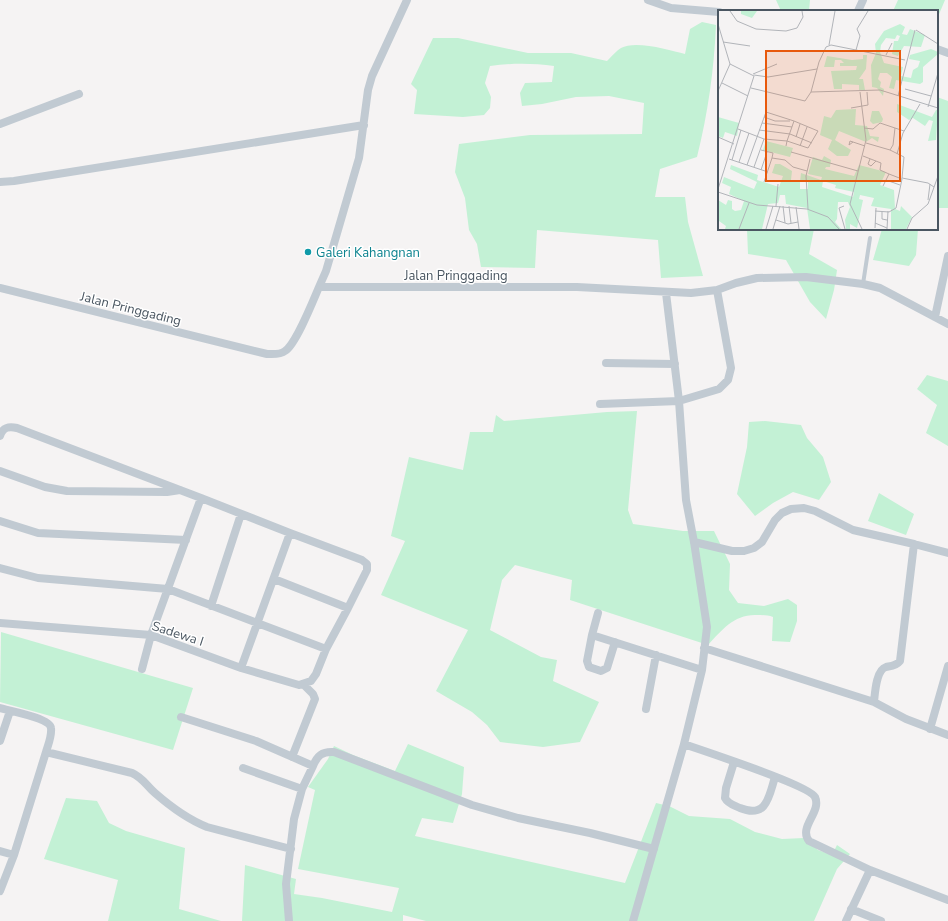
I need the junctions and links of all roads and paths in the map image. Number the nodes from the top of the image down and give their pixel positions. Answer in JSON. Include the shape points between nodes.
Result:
{"nodes":[{"id":1,"x":406,"y":0,"type":"edge"},
{"id":2,"x":648,"y":0,"type":"edge"},
{"id":3,"x":863,"y":0,"type":"edge"},
{"id":4,"x":858,"y":10,"type":"edge"},
{"id":5,"x":718,"y":12,"type":"edge"},
{"id":6,"x":938,"y":50,"type":"edge"},
{"id":7,"x":948,"y":52,"type":"edge"},
{"id":8,"x":79,"y":94,"type":"dead end"},
{"id":9,"x":0,"y":124,"type":"edge"},
{"id":10,"x":364,"y":125,"type":"junction"},
{"id":11,"x":0,"y":182,"type":"edge"},
{"id":12,"x":870,"y":238,"type":"dead end"},
{"id":13,"x":948,"y":256,"type":"edge"},
{"id":14,"x":863,"y":284,"type":"junction"},
{"id":15,"x":319,"y":287,"type":"junction"},
{"id":16,"x":0,"y":288,"type":"edge"},
{"id":17,"x":718,"y":290,"type":"junction"},
{"id":18,"x":666,"y":293,"type":"junction"},
{"id":19,"x":935,"y":317,"type":"junction"},
{"id":20,"x":948,"y":324,"type":"edge"},
{"id":21,"x":606,"y":363,"type":"dead end"},
{"id":22,"x":675,"y":364,"type":"junction"},
{"id":23,"x":679,"y":401,"type":"junction"},
{"id":24,"x":600,"y":404,"type":"dead end"},
{"id":25,"x":0,"y":436,"type":"edge"},
{"id":26,"x":0,"y":471,"type":"edge"},
{"id":27,"x":181,"y":490,"type":"junction"},
{"id":28,"x":202,"y":498,"type":"junction"},
{"id":29,"x":241,"y":514,"type":"junction"},
{"id":30,"x":0,"y":521,"type":"edge"},
{"id":31,"x":290,"y":533,"type":"junction"},
{"id":32,"x":186,"y":540,"type":"junction"},
{"id":33,"x":694,"y":542,"type":"junction"},
{"id":34,"x":914,"y":544,"type":"junction"},
{"id":35,"x":948,"y":553,"type":"edge"},
{"id":36,"x":0,"y":568,"type":"edge"},
{"id":37,"x":274,"y":579,"type":"junction"},
{"id":38,"x":168,"y":589,"type":"junction"},
{"id":39,"x":211,"y":606,"type":"junction"},
{"id":40,"x":348,"y":608,"type":"junction"},
{"id":41,"x":598,"y":613,"type":"dead end"},
{"id":42,"x":0,"y":623,"type":"edge"},
{"id":43,"x":258,"y":623,"type":"junction"},
{"id":44,"x":151,"y":635,"type":"junction"},
{"id":45,"x":592,"y":635,"type":"junction"},
{"id":46,"x":615,"y":642,"type":"junction"},
{"id":47,"x":704,"y":648,"type":"junction"},
{"id":48,"x":326,"y":649,"type":"junction"},
{"id":49,"x":656,"y":655,"type":"junction"},
{"id":50,"x":948,"y":666,"type":"edge"},
{"id":51,"x":241,"y":668,"type":"junction"},
{"id":52,"x":142,"y":669,"type":"dead end"},
{"id":53,"x":702,"y":670,"type":"junction"},
{"id":54,"x":304,"y":685,"type":"junction"},
{"id":55,"x":874,"y":702,"type":"junction"},
{"id":56,"x":0,"y":708,"type":"edge"},
{"id":57,"x":646,"y":709,"type":"dead end"},
{"id":58,"x":10,"y":711,"type":"junction"},
{"id":59,"x":181,"y":717,"type":"dead end"},
{"id":60,"x":930,"y":728,"type":"junction"},
{"id":61,"x":948,"y":735,"type":"edge"},
{"id":62,"x":0,"y":741,"type":"edge"},
{"id":63,"x":684,"y":744,"type":"junction"},
{"id":64,"x":46,"y":752,"type":"junction"},
{"id":65,"x":292,"y":757,"type":"junction"},
{"id":66,"x":734,"y":762,"type":"junction"},
{"id":67,"x":313,"y":766,"type":"junction"},
{"id":68,"x":243,"y":768,"type":"dead end"},
{"id":69,"x":776,"y":777,"type":"junction"},
{"id":70,"x":302,"y":789,"type":"junction"},
{"id":71,"x":291,"y":849,"type":"junction"},
{"id":72,"x":654,"y":849,"type":"junction"},
{"id":73,"x":0,"y":851,"type":"edge"},
{"id":74,"x":14,"y":855,"type":"junction"},
{"id":75,"x":870,"y":870,"type":"junction"},
{"id":76,"x":0,"y":891,"type":"edge"},
{"id":77,"x":948,"y":900,"type":"edge"},
{"id":78,"x":851,"y":909,"type":"junction"},
{"id":79,"x":289,"y":921,"type":"edge"},
{"id":80,"x":633,"y":921,"type":"edge"},
{"id":81,"x":846,"y":921,"type":"edge"},
{"id":82,"x":881,"y":921,"type":"edge"}],
"edges":[{"from":1,"to":10,"type":"street","via":[[372,76]]},
{"from":2,"to":5,"type":"street","via":[[671,8]]},
{"from":3,"to":4,"type":"street"},
{"from":6,"to":7,"type":"street"},
{"from":8,"to":9,"type":"street"},
{"from":10,"to":11,"type":"street"},
{"from":10,"to":15,"type":"street","via":[[359,158]]},
{"from":12,"to":14,"type":"lane"},
{"from":13,"to":19,"type":"street"},
{"from":14,"to":17,"type":"street","name":"Jalan Pringgading","via":[[806,277],[780,277],[757,278]]},
{"from":14,"to":19,"type":"street","name":"Jalan Pringgading","via":[[886,291]]},
{"from":15,"to":16,"type":"street","name":"Jalan Pringgading","via":[[296,338],[287,350],[278,354],[259,352]]},
{"from":15,"to":18,"type":"street","name":"Jalan Pringgading","via":[[576,287]]},
{"from":17,"to":18,"type":"street","name":"Jalan Pringgading"},
{"from":17,"to":23,"type":"street","via":[[731,368],[730,376],[718,389]]},
{"from":18,"to":22,"type":"street"},
{"from":19,"to":20,"type":"street","name":"Jalan Pringgading"},
{"from":21,"to":22,"type":"street"},
{"from":22,"to":23,"type":"street"},
{"from":23,"to":24,"type":"street"},
{"from":23,"to":33,"type":"street","via":[[686,500]]},
{"from":25,"to":27,"type":"street","via":[[5,428],[12,426]]},
{"from":26,"to":27,"type":"street","via":[[45,487],[67,491]]},
{"from":27,"to":28,"type":"street"},
{"from":28,"to":29,"type":"street"},
{"from":28,"to":32,"type":"street"},
{"from":29,"to":31,"type":"street"},
{"from":29,"to":39,"type":"street"},
{"from":30,"to":32,"type":"street","via":[[38,533]]},
{"from":31,"to":37,"type":"street"},
{"from":31,"to":40,"type":"street","via":[[366,562],[367,570]]},
{"from":32,"to":38,"type":"street"},
{"from":33,"to":34,"type":"street","via":[[732,550],[744,551],[754,548],[762,542],[782,513],[804,508],[853,530]]},
{"from":33,"to":47,"type":"street","via":[[707,627]]},
{"from":34,"to":35,"type":"street"},
{"from":34,"to":55,"type":"street","via":[[900,661],[880,671]]},
{"from":36,"to":38,"type":"street","via":[[38,578]]},
{"from":37,"to":40,"type":"street"},
{"from":37,"to":43,"type":"street"},
{"from":38,"to":39,"type":"street"},
{"from":38,"to":44,"type":"street"},
{"from":39,"to":43,"type":"street"},
{"from":40,"to":48,"type":"street"},
{"from":41,"to":45,"type":"street"},
{"from":42,"to":44,"type":"street","name":"Sadewa I"},
{"from":43,"to":48,"type":"street"},
{"from":43,"to":51,"type":"street"},
{"from":44,"to":51,"type":"street","name":"Sadewa I"},
{"from":44,"to":52,"type":"street"},
{"from":45,"to":46,"type":"street"},
{"from":45,"to":46,"type":"street","via":[[587,661],[589,667],[595,669],[604,671],[609,666]]},
{"from":46,"to":49,"type":"street"},
{"from":47,"to":53,"type":"street"},
{"from":47,"to":55,"type":"street"},
{"from":48,"to":54,"type":"street","via":[[316,674]]},
{"from":49,"to":53,"type":"street"},
{"from":49,"to":57,"type":"street"},
{"from":50,"to":60,"type":"street"},
{"from":51,"to":54,"type":"street","name":"Sadewa I","via":[[292,684]]},
{"from":53,"to":63,"type":"street"},
{"from":54,"to":65,"type":"street","via":[[314,694],[315,699]]},
{"from":55,"to":60,"type":"street"},
{"from":56,"to":58,"type":"street"},
{"from":58,"to":62,"type":"street"},
{"from":58,"to":64,"type":"street","via":[[35,717],[50,725],[51,732]]},
{"from":59,"to":65,"type":"street","via":[[256,741]]},
{"from":60,"to":61,"type":"street"},
{"from":63,"to":66,"type":"street"},
{"from":63,"to":72,"type":"street"},
{"from":64,"to":71,"type":"street","via":[[132,773],[140,777],[171,807],[195,823]]},
{"from":64,"to":74,"type":"street"},
{"from":65,"to":67,"type":"street"},
{"from":66,"to":69,"type":"street"},
{"from":66,"to":69,"type":"street","via":[[724,798],[727,802],[744,809],[756,811],[764,807]]},
{"from":67,"to":70,"type":"street"},
{"from":67,"to":72,"type":"street","via":[[315,760],[323,753],[334,752],[472,805]]},
{"from":68,"to":70,"type":"street"},
{"from":69,"to":75,"type":"street","via":[[802,788],[815,797],[816,806],[806,833],[809,841]]},
{"from":70,"to":71,"type":"street","via":[[294,819]]},
{"from":71,"to":79,"type":"street","via":[[286,884]]},
{"from":72,"to":80,"type":"street"},
{"from":73,"to":74,"type":"street"},
{"from":74,"to":76,"type":"street"},
{"from":75,"to":77,"type":"street"},
{"from":75,"to":78,"type":"street"},
{"from":78,"to":81,"type":"street"},
{"from":78,"to":82,"type":"street"}]}
